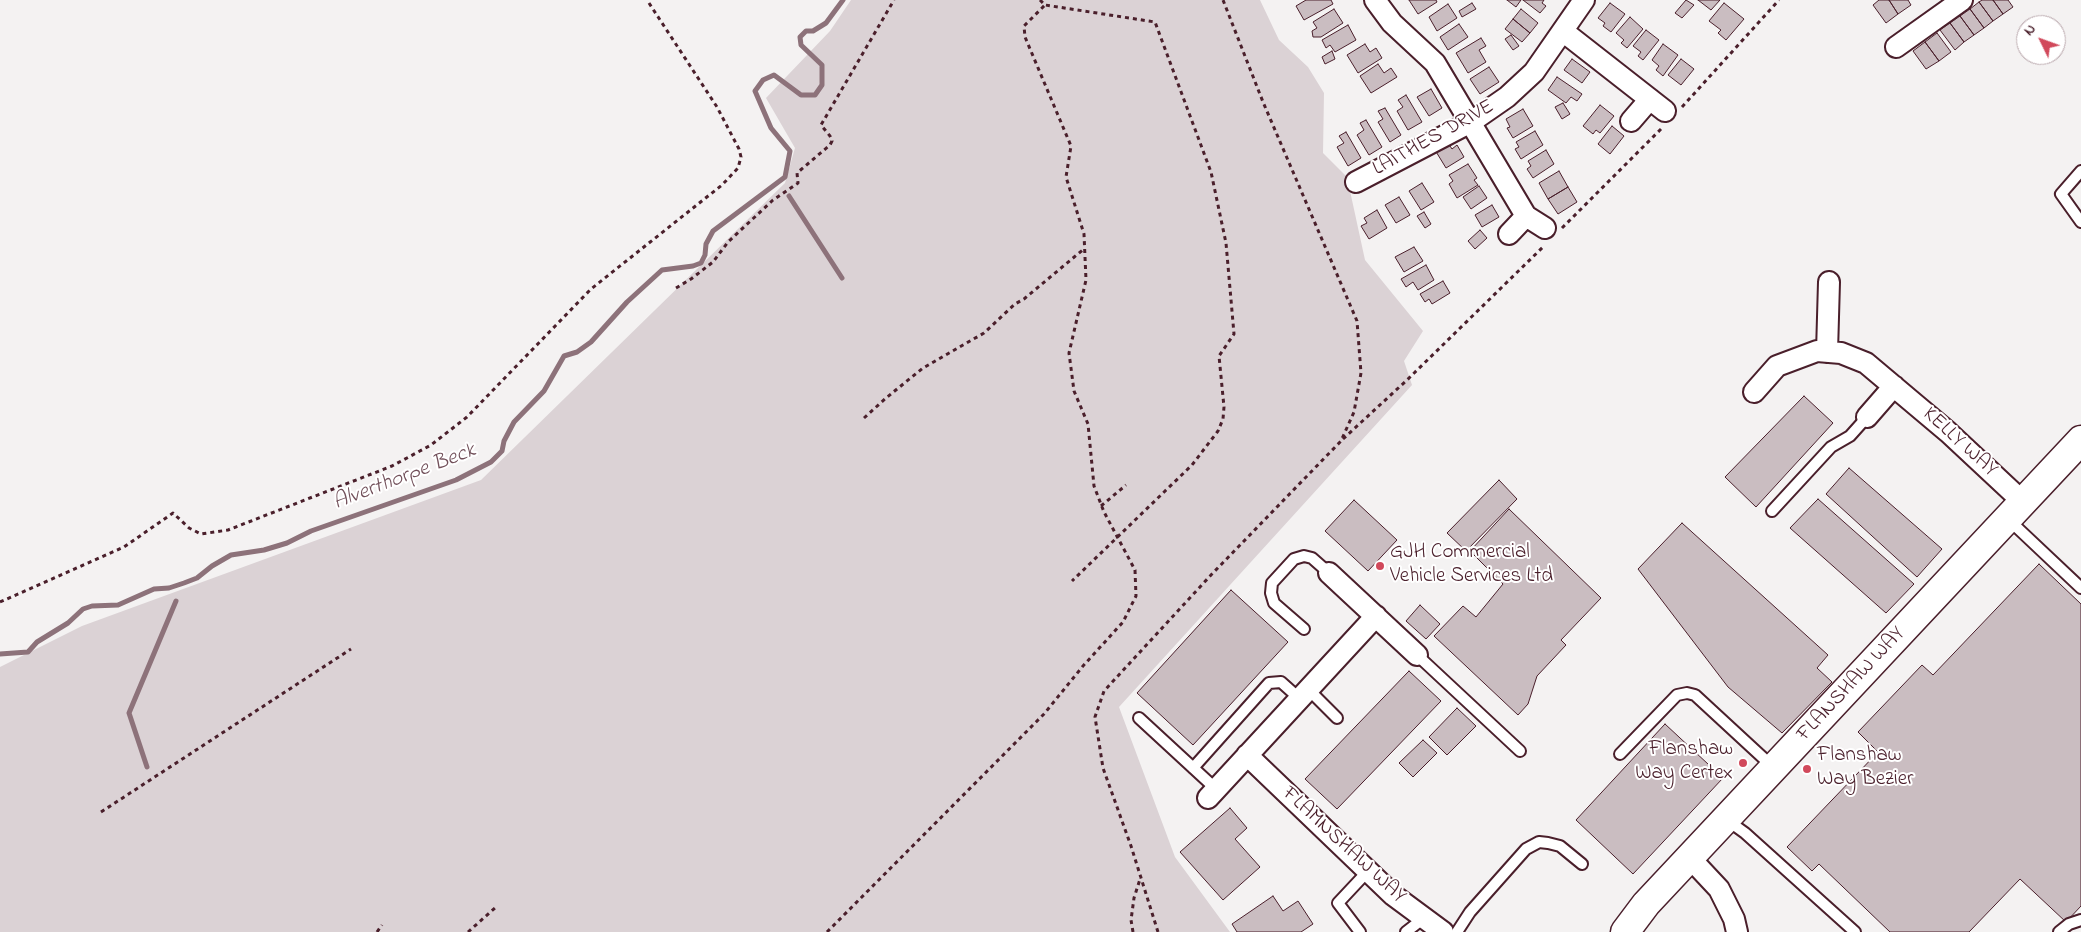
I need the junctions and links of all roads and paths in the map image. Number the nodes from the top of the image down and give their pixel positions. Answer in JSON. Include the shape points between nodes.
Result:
{"nodes":[{"id":1,"x":647,"y":0,"type":"edge"},
{"id":2,"x":894,"y":0,"type":"edge"},
{"id":3,"x":1040,"y":0,"type":"edge"},
{"id":4,"x":1223,"y":0,"type":"edge"},
{"id":5,"x":1375,"y":0,"type":"edge"},
{"id":6,"x":1584,"y":0,"type":"edge"},
{"id":7,"x":1962,"y":0,"type":"edge"},
{"id":8,"x":1045,"y":5,"type":"junction"},
{"id":9,"x":1564,"y":32,"type":"junction"},
{"id":10,"x":1896,"y":47,"type":"dead end"},
{"id":11,"x":1631,"y":121,"type":"dead end"},
{"id":12,"x":1471,"y":122,"type":"junction"},
{"id":13,"x":2081,"y":171,"type":"edge"},
{"id":14,"x":1356,"y":182,"type":"dead end"},
{"id":15,"x":1526,"y":216,"type":"junction"},
{"id":16,"x":2081,"y":222,"type":"edge"},
{"id":17,"x":1545,"y":228,"type":"dead end"},
{"id":18,"x":1509,"y":234,"type":"dead end"},
{"id":19,"x":1085,"y":248,"type":"junction"},
{"id":20,"x":1829,"y":282,"type":"dead end"},
{"id":21,"x":676,"y":288,"type":"dead end"},
{"id":22,"x":1827,"y":352,"type":"junction"},
{"id":23,"x":1894,"y":386,"type":"junction"},
{"id":24,"x":1754,"y":392,"type":"dead end"},
{"id":25,"x":1867,"y":417,"type":"joint"},
{"id":26,"x":864,"y":418,"type":"dead end"},
{"id":27,"x":2081,"y":440,"type":"edge"},
{"id":28,"x":1126,"y":485,"type":"dead end"},
{"id":29,"x":1101,"y":506,"type":"junction"},
{"id":30,"x":2016,"y":510,"type":"junction"},
{"id":31,"x":1772,"y":511,"type":"dead end"},
{"id":32,"x":1118,"y":536,"type":"junction"},
{"id":33,"x":1329,"y":573,"type":"joint"},
{"id":34,"x":1072,"y":581,"type":"dead end"},
{"id":35,"x":2081,"y":588,"type":"edge"},
{"id":36,"x":0,"y":602,"type":"edge"},
{"id":37,"x":1376,"y":616,"type":"junction"},
{"id":38,"x":1304,"y":629,"type":"dead end"},
{"id":39,"x":351,"y":649,"type":"dead end"},
{"id":40,"x":1417,"y":654,"type":"joint"},
{"id":41,"x":1304,"y":694,"type":"junction"},
{"id":42,"x":1139,"y":718,"type":"dead end"},
{"id":43,"x":1338,"y":718,"type":"dead end"},
{"id":44,"x":1520,"y":751,"type":"dead end"},
{"id":45,"x":1620,"y":754,"type":"dead end"},
{"id":46,"x":1247,"y":755,"type":"junction"},
{"id":47,"x":1193,"y":768,"type":"junction"},
{"id":48,"x":1774,"y":768,"type":"junction"},
{"id":49,"x":1212,"y":794,"type":"joint"},
{"id":50,"x":101,"y":812,"type":"dead end"},
{"id":51,"x":1726,"y":820,"type":"junction"},
{"id":52,"x":1690,"y":858,"type":"junction"},
{"id":53,"x":1582,"y":864,"type":"dead end"},
{"id":54,"x":1368,"y":871,"type":"junction"},
{"id":55,"x":1141,"y":876,"type":"junction"},
{"id":56,"x":496,"y":908,"type":"dead end"},
{"id":57,"x":1424,"y":918,"type":"junction"},
{"id":58,"x":2081,"y":920,"type":"edge"},
{"id":59,"x":382,"y":925,"type":"dead end"},
{"id":60,"x":377,"y":932,"type":"edge"},
{"id":61,"x":468,"y":932,"type":"edge"},
{"id":62,"x":827,"y":932,"type":"edge"},
{"id":63,"x":1133,"y":932,"type":"edge"},
{"id":64,"x":1158,"y":932,"type":"edge"},
{"id":65,"x":1360,"y":932,"type":"edge"},
{"id":66,"x":1406,"y":932,"type":"edge"},
{"id":67,"x":1443,"y":932,"type":"edge"},
{"id":68,"x":1457,"y":932,"type":"edge"},
{"id":69,"x":1625,"y":932,"type":"edge"},
{"id":70,"x":1737,"y":932,"type":"edge"},
{"id":71,"x":1855,"y":932,"type":"edge"},
{"id":72,"x":2059,"y":932,"type":"edge"}],
"edges":[{"from":1,"to":36,"type":"path","via":[[718,108],[739,149],[741,157],[732,176],[591,289],[467,417],[431,445],[392,466],[228,530],[201,534],[173,513],[124,547]]},
{"from":2,"to":21,"type":"path","via":[[822,125],[832,141],[830,145],[798,173],[798,183],[773,200],[728,242],[713,262]]},
{"from":3,"to":8,"type":"path"},
{"from":4,"to":55,"type":"path","via":[[1357,321],[1361,373],[1354,412],[1341,441],[1104,691],[1095,717],[1102,768]]},
{"from":5,"to":12,"type":"street","via":[[1392,23],[1435,63]]},
{"from":6,"to":9,"type":"street","name":"LAITHES DRIVE"},
{"from":7,"to":10,"type":"street"},
{"from":8,"to":19,"type":"path","via":[[1024,26],[1025,37],[1071,146],[1066,177],[1084,234]]},
{"from":8,"to":32,"type":"path","via":[[1155,22],[1211,172],[1226,243],[1234,334],[1219,356],[1223,419],[1218,431],[1192,465]]},
{"from":9,"to":11,"type":"street","via":[[1657,105]]},
{"from":9,"to":12,"type":"street","name":"LAITHES DRIVE","via":[[1534,72],[1507,97]]},
{"from":12,"to":14,"type":"street","name":"LAITHES DRIVE"},
{"from":12,"to":15,"type":"street"},
{"from":13,"to":16,"type":"lane","via":[[2061,194]]},
{"from":15,"to":17,"type":"street"},
{"from":15,"to":18,"type":"street"},
{"from":19,"to":26,"type":"path","via":[[984,333],[923,368]]},
{"from":19,"to":29,"type":"path","via":[[1086,280],[1069,353],[1074,391],[1088,424],[1094,486]]},
{"from":20,"to":22,"type":"street"},
{"from":22,"to":23,"type":"street","name":"KELLY WAY","via":[[1841,353],[1866,363]]},
{"from":22,"to":24,"type":"street","name":"KELLY WAY","via":[[1817,351],[1778,366]]},
{"from":23,"to":25,"type":"street"},
{"from":23,"to":30,"type":"street","name":"KELLY WAY","via":[[1948,432]]},
{"from":25,"to":31,"type":"lane","via":[[1850,436],[1831,447]]},
{"from":27,"to":30,"type":"street","name":"FLANSHAW WAY"},
{"from":28,"to":29,"type":"path"},
{"from":29,"to":32,"type":"path"},
{"from":30,"to":35,"type":"lane"},
{"from":30,"to":48,"type":"street","name":"FLANSHAW WAY"},
{"from":32,"to":34,"type":"path"},
{"from":32,"to":62,"type":"path","via":[[1135,570],[1137,582],[1136,596],[1123,622],[1044,714]]},
{"from":33,"to":37,"type":"street"},
{"from":33,"to":38,"type":"lane","via":[[1312,558],[1304,556],[1294,559],[1272,583],[1274,603]]},
{"from":37,"to":40,"type":"street"},
{"from":37,"to":41,"type":"street"},
{"from":39,"to":50,"type":"path"},
{"from":40,"to":44,"type":"lane"},
{"from":41,"to":43,"type":"lane"},
{"from":41,"to":46,"type":"street"},
{"from":41,"to":47,"type":"lane","via":[[1281,682],[1269,683]]},
{"from":42,"to":47,"type":"lane"},
{"from":45,"to":48,"type":"lane","via":[[1677,695],[1687,693],[1695,695]]},
{"from":46,"to":49,"type":"street"},
{"from":46,"to":54,"type":"street","name":"FLAMNSHAW WAY"},
{"from":47,"to":49,"type":"lane"},
{"from":48,"to":51,"type":"street","name":"FLANSHAW WAY"},
{"from":51,"to":52,"type":"street","name":"FLANSHAW WAY"},
{"from":51,"to":71,"type":"lane","via":[[1745,833]]},
{"from":52,"to":69,"type":"street","name":"FLANSHAW WAY","via":[[1646,904]]},
{"from":52,"to":70,"type":"street","via":[[1719,889]]},
{"from":53,"to":68,"type":"lane","via":[[1560,846],[1548,842],[1539,842],[1526,849],[1470,912]]},
{"from":54,"to":57,"type":"street","name":"FLAMNSHAW WAY"},
{"from":54,"to":65,"type":"lane","via":[[1338,903]]},
{"from":55,"to":63,"type":"path","via":[[1134,898]]},
{"from":55,"to":64,"type":"path"},
{"from":56,"to":61,"type":"path"},
{"from":57,"to":66,"type":"lane"},
{"from":57,"to":67,"type":"street","name":"FLAMNSHAW WAY"},
{"from":58,"to":72,"type":"lane"},
{"from":59,"to":60,"type":"path"}]}
